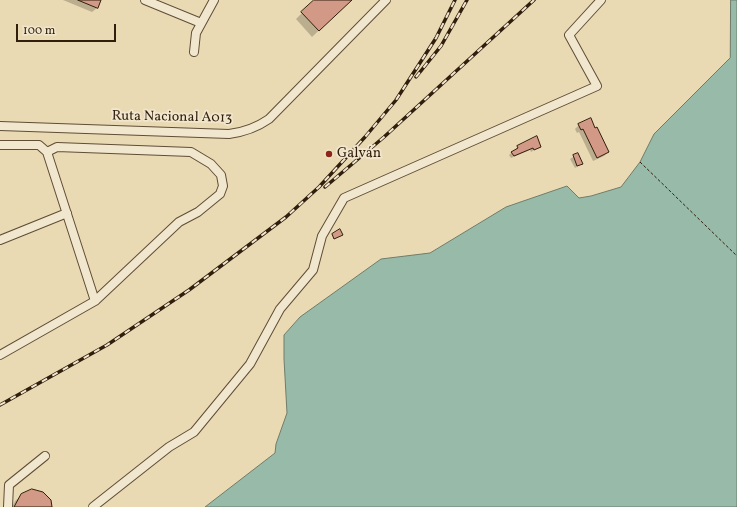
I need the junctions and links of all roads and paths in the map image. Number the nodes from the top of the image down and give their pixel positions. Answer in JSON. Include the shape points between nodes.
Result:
{"nodes":[{"id":1,"x":145,"y":0,"type":"edge"},
{"id":2,"x":214,"y":0,"type":"edge"},
{"id":3,"x":386,"y":0,"type":"edge"},
{"id":4,"x":601,"y":0,"type":"edge"},
{"id":5,"x":201,"y":23,"type":"junction"},
{"id":6,"x":194,"y":52,"type":"dead end"},
{"id":7,"x":0,"y":126,"type":"edge"},
{"id":8,"x":0,"y":145,"type":"edge"},
{"id":9,"x":47,"y":152,"type":"junction"},
{"id":10,"x":640,"y":162,"type":"dead end"},
{"id":11,"x":67,"y":213,"type":"junction"},
{"id":12,"x":0,"y":240,"type":"edge"},
{"id":13,"x":737,"y":256,"type":"edge"},
{"id":14,"x":95,"y":301,"type":"junction"},
{"id":15,"x":0,"y":356,"type":"edge"},
{"id":16,"x":45,"y":456,"type":"dead end"},
{"id":17,"x":8,"y":507,"type":"edge"},
{"id":18,"x":93,"y":507,"type":"edge"}],
"edges":[{"from":1,"to":5,"type":"street"},
{"from":2,"to":5,"type":"street"},
{"from":3,"to":7,"type":"street","name":"Ruta Nacional A013","via":[[269,119],[256,128],[229,134]]},
{"from":4,"to":18,"type":"street","via":[[569,36],[597,86],[344,198],[322,236],[313,270],[280,309],[250,364],[194,432],[169,447]]},
{"from":5,"to":6,"type":"street","via":[[196,33]]},
{"from":8,"to":9,"type":"street","via":[[39,145]]},
{"from":9,"to":11,"type":"street"},
{"from":9,"to":14,"type":"street","via":[[57,147],[191,152],[211,164],[221,175],[223,186],[220,194],[198,212],[179,222]]},
{"from":10,"to":13,"type":"path"},
{"from":11,"to":12,"type":"street"},
{"from":11,"to":14,"type":"street"},
{"from":14,"to":15,"type":"street"},
{"from":16,"to":17,"type":"street","via":[[9,486]]}]}
